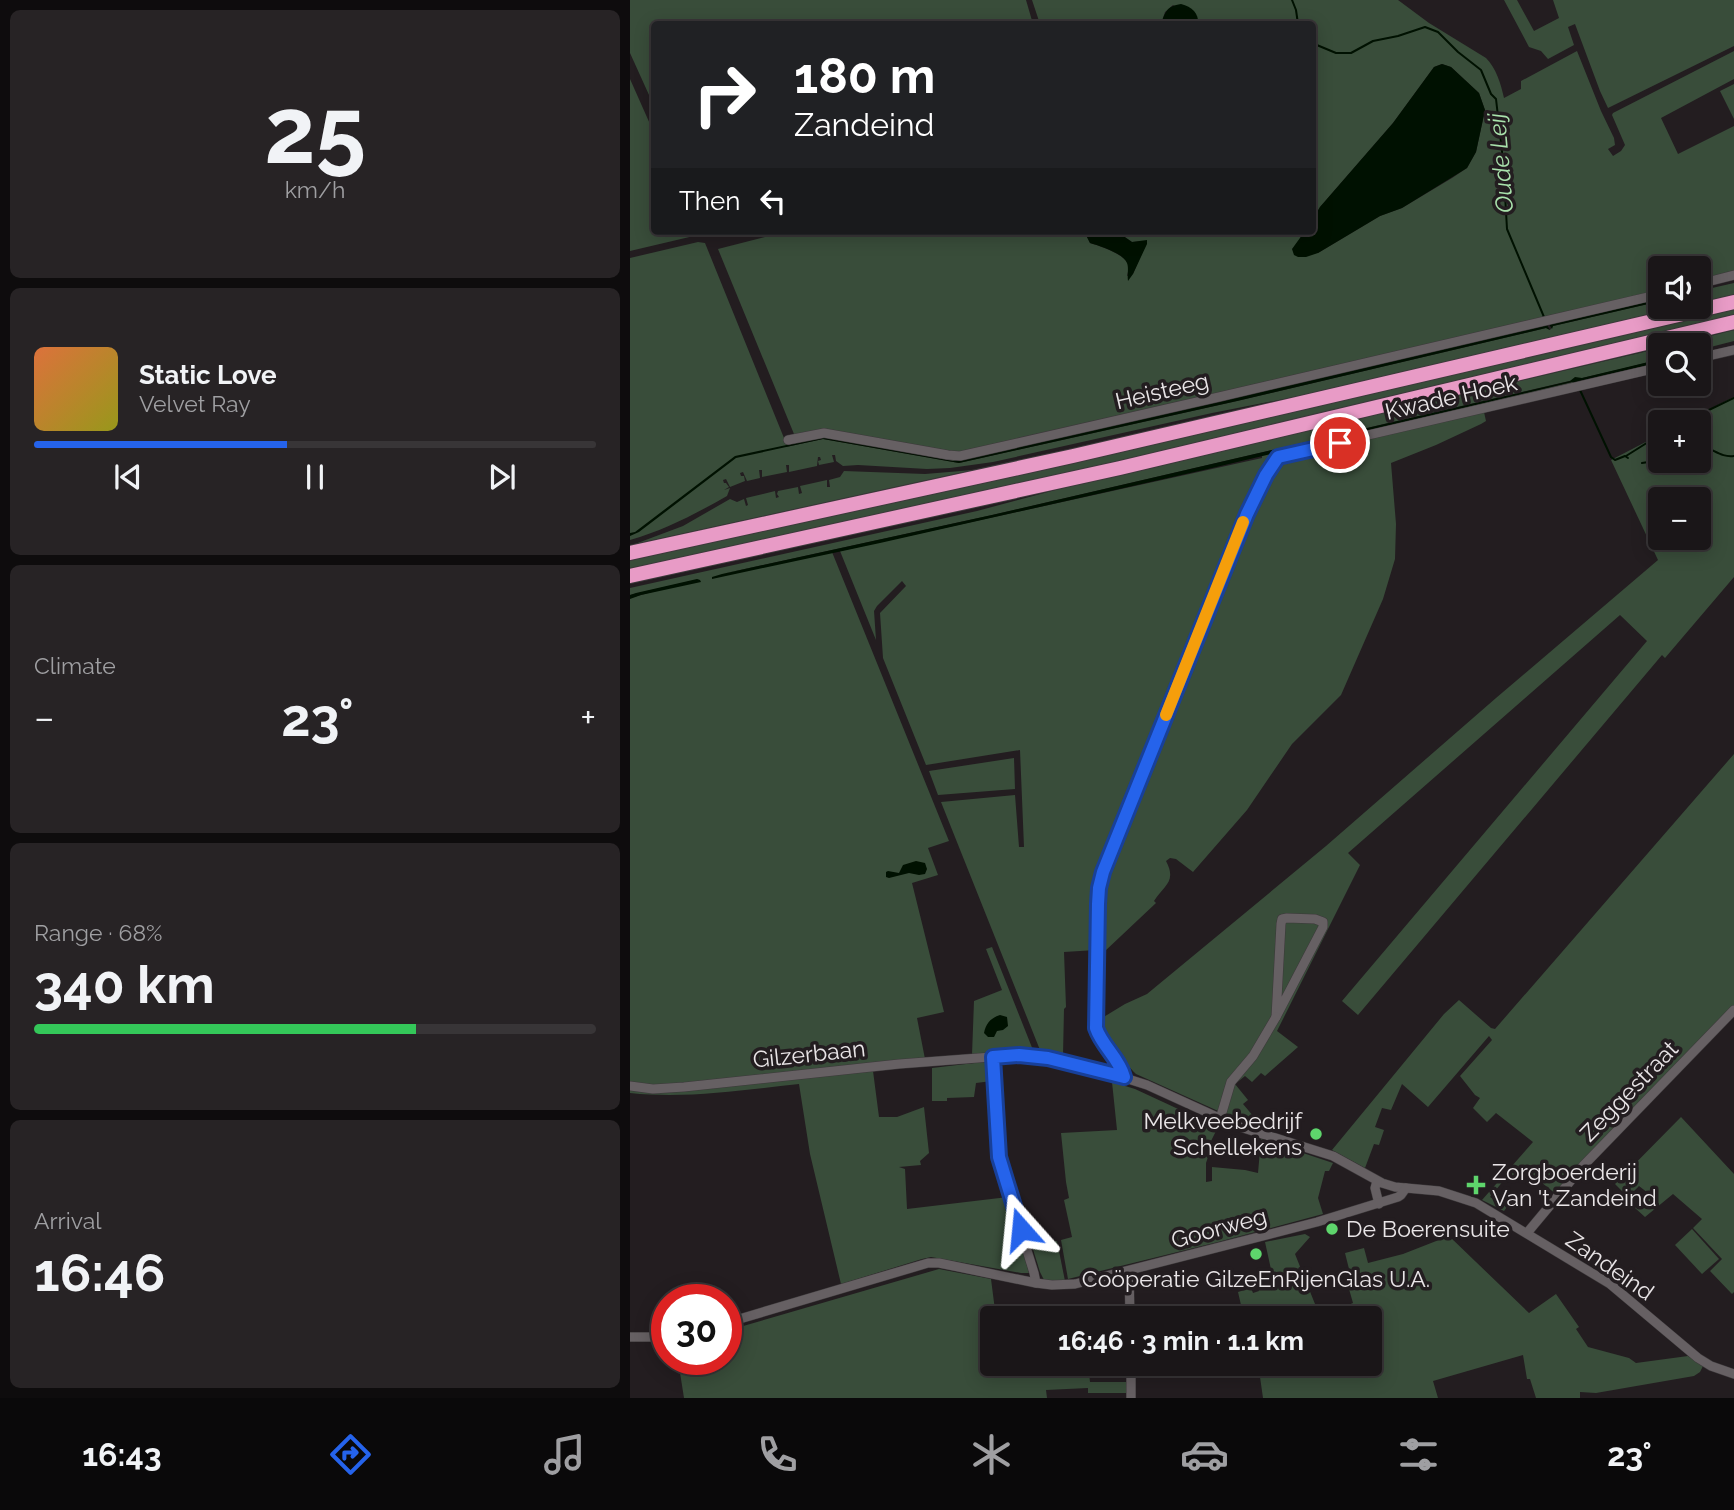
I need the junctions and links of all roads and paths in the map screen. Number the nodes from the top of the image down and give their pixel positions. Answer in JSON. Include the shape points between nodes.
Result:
{"nodes":[{"id":1,"x":1734,"y":275,"type":"edge"},
{"id":2,"x":1711,"y":281,"type":"edge"},
{"id":3,"x":1648,"y":297,"type":"edge"},
{"id":4,"x":1734,"y":302,"type":"edge"},
{"id":5,"x":1734,"y":322,"type":"edge"},
{"id":6,"x":1734,"y":350,"type":"edge"},
{"id":7,"x":1711,"y":355,"type":"edge"},
{"id":8,"x":1648,"y":371,"type":"edge"},
{"id":9,"x":788,"y":440,"type":"dead end"},
{"id":10,"x":630,"y":553,"type":"edge"},
{"id":11,"x":630,"y":576,"type":"edge"},
{"id":12,"x":1734,"y":1010,"type":"edge"},
{"id":13,"x":1276,"y":1017,"type":"junction"},
{"id":14,"x":993,"y":1057,"type":"junction"},
{"id":15,"x":1124,"y":1077,"type":"junction"},
{"id":16,"x":630,"y":1086,"type":"edge"},
{"id":17,"x":1220,"y":1119,"type":"junction"},
{"id":18,"x":1377,"y":1181,"type":"junction"},
{"id":19,"x":1406,"y":1188,"type":"junction"},
{"id":20,"x":1379,"y":1204,"type":"junction"},
{"id":21,"x":1527,"y":1233,"type":"junction"},
{"id":22,"x":1129,"y":1271,"type":"junction"},
{"id":23,"x":1036,"y":1283,"type":"junction"},
{"id":24,"x":1130,"y":1306,"type":"edge"},
{"id":25,"x":742,"y":1318,"type":"edge"},
{"id":26,"x":630,"y":1337,"type":"edge"},
{"id":27,"x":651,"y":1337,"type":"edge"},
{"id":28,"x":1734,"y":1374,"type":"edge"},
{"id":29,"x":1131,"y":1376,"type":"edge"},
{"id":30,"x":1131,"y":1398,"type":"edge"}],
"edges":[{"from":1,"to":2,"type":"street"},
{"from":3,"to":9,"type":"street","name":"Heisteeg","via":[[960,456],[824,433]]},
{"from":4,"to":10,"type":"highway","via":[[1073,456]]},
{"from":5,"to":11,"type":"highway","via":[[1120,468]]},
{"from":6,"to":7,"type":"street"},
{"from":8,"to":15,"type":"street","name":"Kwade Hoek","via":[[1274,461],[1247,514],[1100,881],[1096,1028]]},
{"from":12,"to":21,"type":"street","name":"Zeggestraat","via":[[1583,1166]]},
{"from":13,"to":13,"type":"street","via":[[1323,928],[1323,922],[1282,919]]},
{"from":13,"to":17,"type":"street","via":[[1231,1082]]},
{"from":14,"to":15,"type":"street","name":"Zandeind","via":[[1048,1058]]},
{"from":14,"to":16,"type":"street","name":"Gilzerbaan","via":[[684,1087]]},
{"from":14,"to":23,"type":"street","via":[[999,1157]]},
{"from":15,"to":17,"type":"street","name":"Zandeind"},
{"from":17,"to":18,"type":"street","name":"Zandeind","via":[[1333,1156]]},
{"from":18,"to":19,"type":"street","name":"Zandeind"},
{"from":18,"to":20,"type":"street"},
{"from":19,"to":20,"type":"street","name":"Goorweg","via":[[1398,1197]]},
{"from":19,"to":21,"type":"street","name":"Zandeind","via":[[1468,1199]]},
{"from":20,"to":22,"type":"street","name":"Goorweg"},
{"from":21,"to":28,"type":"street","name":"Zandeind","via":[[1617,1289],[1698,1358]]},
{"from":22,"to":23,"type":"street","name":"Goorweg","via":[[1063,1285]]},
{"from":22,"to":24,"type":"street"},
{"from":23,"to":25,"type":"street","name":"Goorweg","via":[[928,1263]]},
{"from":26,"to":27,"type":"street"},
{"from":29,"to":30,"type":"street"}]}
